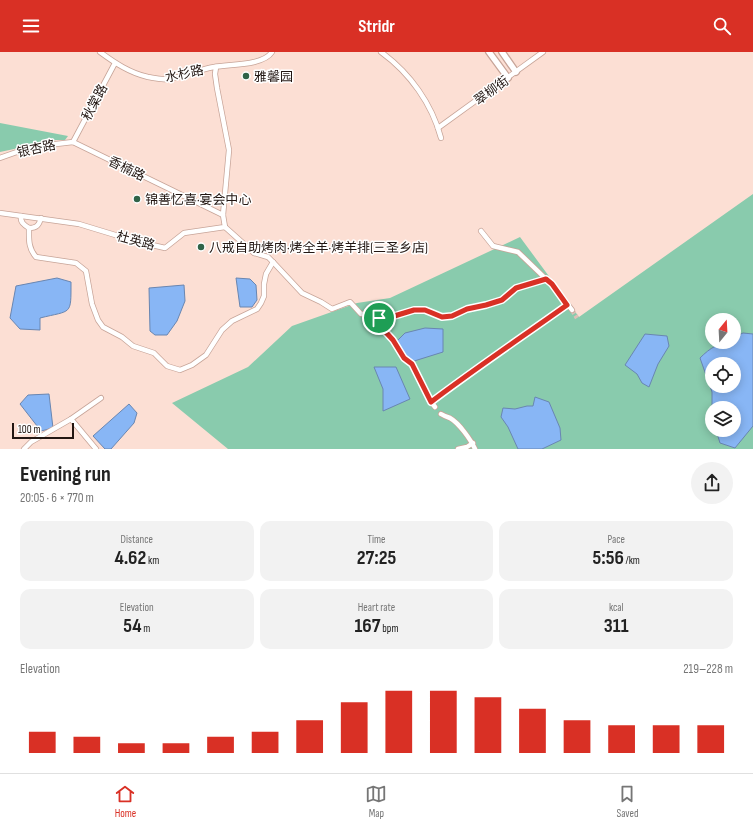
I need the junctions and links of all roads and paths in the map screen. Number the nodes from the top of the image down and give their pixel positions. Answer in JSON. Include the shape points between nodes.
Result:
{"nodes":[{"id":1,"x":100,"y":52,"type":"edge"},
{"id":2,"x":272,"y":52,"type":"edge"},
{"id":3,"x":381,"y":52,"type":"edge"},
{"id":4,"x":489,"y":52,"type":"edge"},
{"id":5,"x":502,"y":52,"type":"edge"},
{"id":6,"x":543,"y":52,"type":"edge"},
{"id":7,"x":115,"y":63,"type":"junction"},
{"id":8,"x":216,"y":67,"type":"junction"},
{"id":9,"x":516,"y":72,"type":"junction"},
{"id":10,"x":508,"y":78,"type":"junction"},
{"id":11,"x":438,"y":128,"type":"junction"},
{"id":12,"x":441,"y":138,"type":"dead end"},
{"id":13,"x":73,"y":142,"type":"junction"},
{"id":14,"x":0,"y":158,"type":"edge"},
{"id":15,"x":0,"y":213,"type":"edge"},
{"id":16,"x":223,"y":215,"type":"junction"},
{"id":17,"x":21,"y":216,"type":"junction"},
{"id":18,"x":41,"y":218,"type":"junction"},
{"id":19,"x":225,"y":227,"type":"junction"},
{"id":20,"x":29,"y":228,"type":"junction"},
{"id":21,"x":481,"y":231,"type":"dead end"},
{"id":22,"x":273,"y":262,"type":"junction"},
{"id":23,"x":546,"y":279,"type":"junction"},
{"id":24,"x":567,"y":305,"type":"junction"},
{"id":25,"x":572,"y":310,"type":"tunnel mouth"},
{"id":26,"x":379,"y":318,"type":"junction"},
{"id":27,"x":101,"y":398,"type":"dead end"},
{"id":28,"x":431,"y":402,"type":"junction"},
{"id":29,"x":435,"y":407,"type":"dead end"},
{"id":30,"x":441,"y":414,"type":"dead end"},
{"id":31,"x":71,"y":419,"type":"junction"},
{"id":32,"x":472,"y":443,"type":"junction"},
{"id":33,"x":24,"y":449,"type":"edge"},
{"id":34,"x":96,"y":449,"type":"edge"},
{"id":35,"x":458,"y":449,"type":"edge"},
{"id":36,"x":475,"y":449,"type":"edge"}],
"edges":[{"from":1,"to":7,"type":"street","name":"水杉路"},
{"from":2,"to":8,"type":"street","name":"水杉路","via":[[246,64]]},
{"from":3,"to":11,"type":"street","via":[[411,79]]},
{"from":4,"to":10,"type":"street"},
{"from":5,"to":9,"type":"street"},
{"from":6,"to":9,"type":"street","name":"翠柳街"},
{"from":7,"to":8,"type":"street","name":"水杉路","via":[[131,72],[165,80]]},
{"from":7,"to":13,"type":"street","name":"秋棠路"},
{"from":8,"to":16,"type":"street","via":[[217,88],[229,150]]},
{"from":9,"to":10,"type":"street","name":"翠柳街"},
{"from":10,"to":11,"type":"street","name":"翠柳街"},
{"from":11,"to":12,"type":"street"},
{"from":13,"to":14,"type":"street","name":"银杏路","via":[[30,147]]},
{"from":13,"to":16,"type":"street","name":"香楠路"},
{"from":15,"to":17,"type":"street","name":"杜英路"},
{"from":16,"to":19,"type":"street"},
{"from":17,"to":18,"type":"street","name":"杜英路"},
{"from":17,"to":20,"type":"street","via":[[22,223]]},
{"from":18,"to":19,"type":"street","name":"杜英路","via":[[79,224],[165,248],[184,233]]},
{"from":18,"to":20,"type":"street","via":[[40,224]]},
{"from":19,"to":22,"type":"street","via":[[254,253],[268,257]]},
{"from":20,"to":22,"type":"street","via":[[31,252],[36,257],[76,263],[86,271],[92,304],[103,327],[133,346],[154,353],[167,366],[180,370],[192,365],[206,354],[222,330],[232,321],[257,309],[262,303],[266,274]]},
{"from":21,"to":23,"type":"street","via":[[493,246],[518,252]]},
{"from":22,"to":26,"type":"street","via":[[302,294],[332,309],[350,302],[361,314]]},
{"from":23,"to":24,"type":"street"},
{"from":23,"to":26,"type":"street","via":[[516,288],[502,300],[467,309],[452,316],[442,317],[425,310],[414,310]]},
{"from":24,"to":25,"type":"street"},
{"from":24,"to":28,"type":"street"},
{"from":26,"to":28,"type":"street","via":[[382,328],[404,358],[412,364]]},
{"from":27,"to":31,"type":"street"},
{"from":28,"to":29,"type":"street"},
{"from":30,"to":32,"type":"street","via":[[451,419]]},
{"from":31,"to":33,"type":"street","via":[[31,442]]},
{"from":31,"to":34,"type":"street"},
{"from":32,"to":35,"type":"street"},
{"from":32,"to":36,"type":"street"}]}
